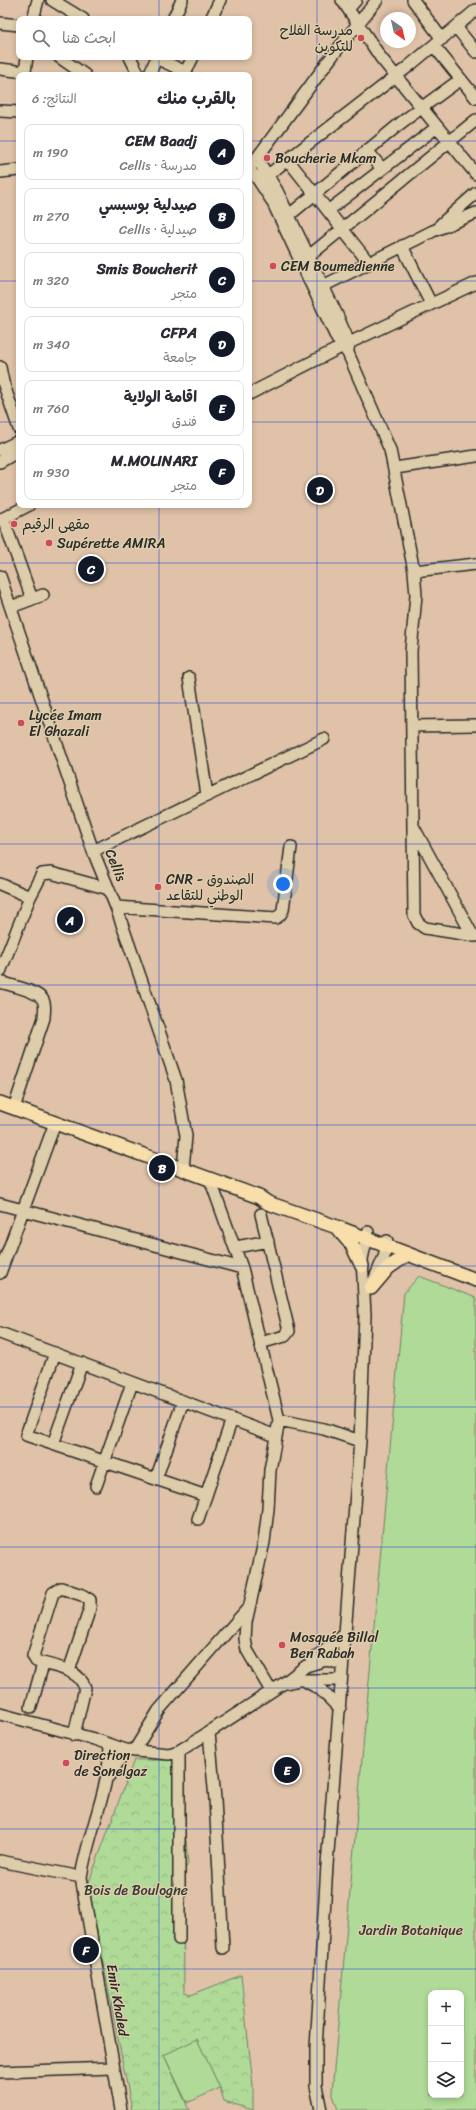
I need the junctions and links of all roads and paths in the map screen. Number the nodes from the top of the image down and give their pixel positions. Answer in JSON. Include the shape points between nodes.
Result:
{"nodes":[{"id":1,"x":38,"y":0,"type":"edge"},
{"id":2,"x":52,"y":0,"type":"edge"},
{"id":3,"x":182,"y":0,"type":"edge"},
{"id":4,"x":220,"y":0,"type":"edge"},
{"id":5,"x":334,"y":0,"type":"edge"},
{"id":6,"x":356,"y":0,"type":"edge"},
{"id":7,"x":377,"y":0,"type":"edge"},
{"id":8,"x":413,"y":0,"type":"edge"},
{"id":9,"x":345,"y":5,"type":"edge"},
{"id":10,"x":476,"y":10,"type":"edge"},
{"id":11,"x":34,"y":16,"type":"edge"},
{"id":12,"x":78,"y":16,"type":"edge"},
{"id":13,"x":174,"y":16,"type":"edge"},
{"id":14,"x":212,"y":16,"type":"edge"},
{"id":15,"x":0,"y":23,"type":"edge"},
{"id":16,"x":16,"y":25,"type":"edge"},
{"id":17,"x":456,"y":27,"type":"junction"},
{"id":18,"x":355,"y":28,"type":"junction"},
{"id":19,"x":438,"y":42,"type":"junction"},
{"id":20,"x":476,"y":52,"type":"edge"},
{"id":21,"x":27,"y":60,"type":"edge"},
{"id":22,"x":63,"y":60,"type":"edge"},
{"id":23,"x":132,"y":60,"type":"edge"},
{"id":24,"x":156,"y":60,"type":"edge"},
{"id":25,"x":160,"y":60,"type":"edge"},
{"id":26,"x":192,"y":60,"type":"edge"},
{"id":27,"x":0,"y":69,"type":"edge"},
{"id":28,"x":17,"y":72,"type":"edge"},
{"id":29,"x":29,"y":72,"type":"edge"},
{"id":30,"x":81,"y":72,"type":"edge"},
{"id":31,"x":138,"y":72,"type":"edge"},
{"id":32,"x":150,"y":72,"type":"edge"},
{"id":33,"x":182,"y":72,"type":"edge"},
{"id":34,"x":186,"y":72,"type":"edge"},
{"id":35,"x":396,"y":76,"type":"junction"},
{"id":36,"x":461,"y":79,"type":"junction"},
{"id":37,"x":476,"y":98,"type":"edge"},
{"id":38,"x":422,"y":109,"type":"junction"},
{"id":39,"x":0,"y":110,"type":"edge"},
{"id":40,"x":16,"y":112,"type":"edge"},
{"id":41,"x":476,"y":120,"type":"edge"},
{"id":42,"x":437,"y":127,"type":"junction"},
{"id":43,"x":449,"y":141,"type":"junction"},
{"id":44,"x":368,"y":150,"type":"junction"},
{"id":45,"x":288,"y":160,"type":"junction"},
{"id":46,"x":252,"y":164,"type":"edge"},
{"id":47,"x":252,"y":166,"type":"edge"},
{"id":48,"x":252,"y":167,"type":"edge"},
{"id":49,"x":382,"y":169,"type":"junction"},
{"id":50,"x":16,"y":170,"type":"edge"},
{"id":51,"x":0,"y":172,"type":"edge"},
{"id":52,"x":476,"y":174,"type":"edge"},
{"id":53,"x":268,"y":175,"type":"junction"},
{"id":54,"x":316,"y":193,"type":"junction"},
{"id":55,"x":476,"y":193,"type":"edge"},
{"id":56,"x":476,"y":203,"type":"edge"},
{"id":57,"x":329,"y":210,"type":"junction"},
{"id":58,"x":476,"y":213,"type":"edge"},
{"id":59,"x":285,"y":218,"type":"junction"},
{"id":60,"x":447,"y":225,"type":"junction"},
{"id":61,"x":343,"y":229,"type":"junction"},
{"id":62,"x":433,"y":231,"type":"junction"},
{"id":63,"x":402,"y":246,"type":"junction"},
{"id":64,"x":308,"y":256,"type":"junction"},
{"id":65,"x":369,"y":263,"type":"junction"},
{"id":66,"x":476,"y":283,"type":"edge"},
{"id":67,"x":319,"y":288,"type":"junction"},
{"id":68,"x":431,"y":304,"type":"junction"},
{"id":69,"x":346,"y":348,"type":"junction"},
{"id":70,"x":0,"y":367,"type":"edge"},
{"id":71,"x":252,"y":393,"type":"edge"},
{"id":72,"x":16,"y":420,"type":"edge"},
{"id":73,"x":16,"y":442,"type":"edge"},
{"id":74,"x":0,"y":450,"type":"edge"},
{"id":75,"x":16,"y":453,"type":"edge"},
{"id":76,"x":476,"y":456,"type":"edge"},
{"id":77,"x":0,"y":462,"type":"edge"},
{"id":78,"x":395,"y":468,"type":"junction"},
{"id":79,"x":23,"y":508,"type":"edge"},
{"id":80,"x":2,"y":519,"type":"edge"},
{"id":81,"x":476,"y":564,"type":"edge"},
{"id":82,"x":414,"y":571,"type":"junction"},
{"id":83,"x":0,"y":576,"type":"edge"},
{"id":84,"x":43,"y":595,"type":"dead end"},
{"id":85,"x":32,"y":599,"type":"junction"},
{"id":86,"x":11,"y":607,"type":"junction"},
{"id":87,"x":189,"y":678,"type":"dead end"},
{"id":88,"x":476,"y":725,"type":"edge"},
{"id":89,"x":412,"y":726,"type":"junction"},
{"id":90,"x":324,"y":739,"type":"dead end"},
{"id":91,"x":207,"y":795,"type":"junction"},
{"id":92,"x":412,"y":825,"type":"junction"},
{"id":93,"x":291,"y":847,"type":"dead end"},
{"id":94,"x":94,"y":851,"type":"junction"},
{"id":95,"x":0,"y":884,"type":"edge"},
{"id":96,"x":109,"y":889,"type":"junction"},
{"id":97,"x":30,"y":897,"type":"junction"},
{"id":98,"x":116,"y":907,"type":"junction"},
{"id":99,"x":474,"y":936,"type":"edge"},
{"id":100,"x":0,"y":972,"type":"edge"},
{"id":101,"x":0,"y":982,"type":"edge"},
{"id":102,"x":0,"y":1103,"type":"edge"},
{"id":103,"x":14,"y":1108,"type":"junction"},
{"id":104,"x":55,"y":1123,"type":"junction"},
{"id":105,"x":183,"y":1168,"type":"junction"},
{"id":106,"x":210,"y":1179,"type":"junction"},
{"id":107,"x":259,"y":1197,"type":"junction"},
{"id":108,"x":0,"y":1204,"type":"edge"},
{"id":109,"x":22,"y":1210,"type":"junction"},
{"id":110,"x":261,"y":1214,"type":"dead end"},
{"id":111,"x":334,"y":1226,"type":"junction"},
{"id":112,"x":367,"y":1235,"type":"junction"},
{"id":113,"x":268,"y":1241,"type":"junction"},
{"id":114,"x":386,"y":1243,"type":"junction"},
{"id":115,"x":236,"y":1247,"type":"junction"},
{"id":116,"x":408,"y":1254,"type":"junction"},
{"id":117,"x":362,"y":1266,"type":"junction"},
{"id":118,"x":242,"y":1268,"type":"junction"},
{"id":119,"x":0,"y":1273,"type":"edge"},
{"id":120,"x":476,"y":1274,"type":"edge"},
{"id":121,"x":476,"y":1280,"type":"edge"},
{"id":122,"x":371,"y":1288,"type":"junction"},
{"id":123,"x":365,"y":1315,"type":"junction"},
{"id":124,"x":0,"y":1333,"type":"edge"},
{"id":125,"x":260,"y":1343,"type":"junction"},
{"id":126,"x":55,"y":1353,"type":"junction"},
{"id":127,"x":82,"y":1363,"type":"junction"},
{"id":128,"x":132,"y":1383,"type":"junction"},
{"id":129,"x":183,"y":1401,"type":"junction"},
{"id":130,"x":232,"y":1419,"type":"junction"},
{"id":131,"x":279,"y":1420,"type":"junction"},
{"id":132,"x":276,"y":1436,"type":"junction"},
{"id":133,"x":360,"y":1441,"type":"junction"},
{"id":134,"x":54,"y":1444,"type":"junction"},
{"id":135,"x":104,"y":1462,"type":"junction"},
{"id":136,"x":156,"y":1479,"type":"junction"},
{"id":137,"x":96,"y":1486,"type":"dead end"},
{"id":138,"x":206,"y":1496,"type":"junction"},
{"id":139,"x":198,"y":1519,"type":"dead end"},
{"id":140,"x":250,"y":1606,"type":"junction"},
{"id":141,"x":345,"y":1634,"type":"junction"},
{"id":142,"x":43,"y":1664,"type":"junction"},
{"id":143,"x":342,"y":1664,"type":"junction"},
{"id":144,"x":306,"y":1666,"type":"junction"},
{"id":145,"x":69,"y":1671,"type":"junction"},
{"id":146,"x":299,"y":1680,"type":"junction"},
{"id":147,"x":341,"y":1680,"type":"junction"},
{"id":148,"x":284,"y":1683,"type":"junction"},
{"id":149,"x":271,"y":1691,"type":"junction"},
{"id":150,"x":31,"y":1708,"type":"dead end"},
{"id":151,"x":340,"y":1709,"type":"junction"},
{"id":152,"x":0,"y":1714,"type":"edge"},
{"id":153,"x":209,"y":1732,"type":"junction"},
{"id":154,"x":74,"y":1735,"type":"junction"},
{"id":155,"x":110,"y":1746,"type":"junction"},
{"id":156,"x":130,"y":1751,"type":"junction"},
{"id":157,"x":179,"y":1751,"type":"junction"},
{"id":158,"x":106,"y":1779,"type":"junction"},
{"id":159,"x":0,"y":1861,"type":"edge"},
{"id":160,"x":81,"y":1877,"type":"junction"},
{"id":161,"x":179,"y":1939,"type":"dead end"},
{"id":162,"x":223,"y":1948,"type":"dead end"},
{"id":163,"x":113,"y":2068,"type":"junction"},
{"id":164,"x":0,"y":2072,"type":"edge"},
{"id":165,"x":121,"y":2110,"type":"edge"},
{"id":166,"x":321,"y":2110,"type":"edge"}],
"edges":[{"from":1,"to":11,"type":"street"},
{"from":2,"to":12,"type":"street"},
{"from":3,"to":13,"type":"street"},
{"from":4,"to":14,"type":"street"},
{"from":5,"to":18,"type":"street"},
{"from":6,"to":9,"type":"street"},
{"from":7,"to":18,"type":"street"},
{"from":8,"to":19,"type":"street"},
{"from":9,"to":18,"type":"street"},
{"from":10,"to":17,"type":"street"},
{"from":15,"to":16,"type":"street"},
{"from":17,"to":19,"type":"street"},
{"from":17,"to":20,"type":"street"},
{"from":18,"to":35,"type":"street"},
{"from":18,"to":46,"type":"street"},
{"from":19,"to":35,"type":"street"},
{"from":19,"to":36,"type":"street"},
{"from":21,"to":29,"type":"street"},
{"from":22,"to":30,"type":"street"},
{"from":23,"to":31,"type":"street"},
{"from":24,"to":32,"type":"street"},
{"from":25,"to":33,"type":"street"},
{"from":26,"to":34,"type":"street"},
{"from":27,"to":28,"type":"street"},
{"from":35,"to":38,"type":"street"},
{"from":35,"to":45,"type":"street"},
{"from":36,"to":37,"type":"street"},
{"from":36,"to":38,"type":"street"},
{"from":38,"to":42,"type":"street"},
{"from":38,"to":44,"type":"street"},
{"from":39,"to":40,"type":"street"},
{"from":41,"to":43,"type":"street"},
{"from":42,"to":43,"type":"street"},
{"from":42,"to":49,"type":"street"},
{"from":43,"to":52,"type":"street"},
{"from":43,"to":61,"type":"street"},
{"from":44,"to":49,"type":"street"},
{"from":44,"to":54,"type":"street"},
{"from":45,"to":53,"type":"street"},
{"from":45,"to":54,"type":"street"},
{"from":47,"to":53,"type":"street"},
{"from":48,"to":59,"type":"street"},
{"from":49,"to":57,"type":"street"},
{"from":50,"to":51,"type":"street"},
{"from":53,"to":59,"type":"street"},
{"from":54,"to":57,"type":"street"},
{"from":54,"to":59,"type":"street"},
{"from":55,"to":62,"type":"street"},
{"from":56,"to":60,"type":"street"},
{"from":57,"to":61,"type":"street"},
{"from":58,"to":60,"type":"street"},
{"from":59,"to":64,"type":"street"},
{"from":59,"to":67,"type":"street"},
{"from":60,"to":62,"type":"street"},
{"from":61,"to":64,"type":"street"},
{"from":61,"to":65,"type":"street"},
{"from":62,"to":63,"type":"street"},
{"from":63,"to":65,"type":"street"},
{"from":63,"to":68,"type":"street"},
{"from":64,"to":67,"type":"street"},
{"from":65,"to":67,"type":"street"},
{"from":66,"to":68,"type":"street"},
{"from":67,"to":69,"type":"street"},
{"from":68,"to":69,"type":"street"},
{"from":69,"to":71,"type":"street"},
{"from":69,"to":78,"type":"street","via":[[385,436]]},
{"from":70,"to":72,"type":"street"},
{"from":73,"to":74,"type":"street"},
{"from":75,"to":77,"type":"street"},
{"from":76,"to":78,"type":"street"},
{"from":78,"to":82,"type":"street"},
{"from":79,"to":80,"type":"street"},
{"from":80,"to":85,"type":"street"},
{"from":81,"to":82,"type":"street"},
{"from":82,"to":89,"type":"street","via":[[416,595],[411,633]]},
{"from":83,"to":86,"type":"street","name":"Cellis"},
{"from":84,"to":85,"type":"street"},
{"from":85,"to":86,"type":"street"},
{"from":86,"to":94,"type":"street","name":"Cellis"},
{"from":87,"to":91,"type":"street"},
{"from":88,"to":89,"type":"street"},
{"from":89,"to":92,"type":"street"},
{"from":90,"to":91,"type":"street"},
{"from":91,"to":94,"type":"street"},
{"from":92,"to":99,"type":"street"},
{"from":92,"to":99,"type":"street","via":[[415,920],[425,928]]},
{"from":93,"to":98,"type":"street","via":[[283,910],[276,918]]},
{"from":94,"to":96,"type":"street","name":"Cellis"},
{"from":95,"to":97,"type":"street"},
{"from":96,"to":97,"type":"street","via":[[45,872]]},
{"from":96,"to":98,"type":"street","name":"Cellis"},
{"from":97,"to":100,"type":"street"},
{"from":98,"to":105,"type":"street","name":"Cellis","via":[[176,1080],[186,1136]]},
{"from":101,"to":103,"type":"street","via":[[34,993],[43,999],[45,1004],[44,1018]]},
{"from":102,"to":103,"type":"main road"},
{"from":103,"to":104,"type":"main road"},
{"from":104,"to":105,"type":"main road"},
{"from":104,"to":109,"type":"street"},
{"from":105,"to":106,"type":"main road"},
{"from":106,"to":107,"type":"main road"},
{"from":106,"to":115,"type":"street"},
{"from":107,"to":111,"type":"main road","via":[[268,1203]]},
{"from":107,"to":112,"type":"main road","via":[[270,1197]]},
{"from":108,"to":109,"type":"street"},
{"from":109,"to":118,"type":"street"},
{"from":109,"to":119,"type":"street"},
{"from":110,"to":113,"type":"street"},
{"from":111,"to":112,"type":"main road"},
{"from":111,"to":117,"type":"main road","via":[[352,1245]]},
{"from":112,"to":114,"type":"main road"},
{"from":112,"to":117,"type":"street"},
{"from":113,"to":115,"type":"street"},
{"from":113,"to":125,"type":"street","via":[[289,1331],[284,1336]]},
{"from":114,"to":116,"type":"main road"},
{"from":114,"to":120,"type":"main road"},
{"from":114,"to":122,"type":"street","via":[[383,1261]]},
{"from":115,"to":118,"type":"street"},
{"from":116,"to":121,"type":"main road"},
{"from":116,"to":122,"type":"main road","via":[[388,1268]]},
{"from":117,"to":123,"type":"street"},
{"from":118,"to":125,"type":"street"},
{"from":122,"to":123,"type":"street"},
{"from":123,"to":133,"type":"street"},
{"from":124,"to":126,"type":"street"},
{"from":125,"to":131,"type":"street"},
{"from":126,"to":127,"type":"street"},
{"from":126,"to":134,"type":"street","via":[[26,1435]]},
{"from":127,"to":128,"type":"street"},
{"from":127,"to":134,"type":"street"},
{"from":128,"to":129,"type":"street"},
{"from":128,"to":135,"type":"street"},
{"from":129,"to":130,"type":"street"},
{"from":129,"to":136,"type":"street"},
{"from":130,"to":132,"type":"street"},
{"from":130,"to":138,"type":"street"},
{"from":131,"to":132,"type":"street"},
{"from":131,"to":133,"type":"street","via":[[324,1429]]},
{"from":132,"to":140,"type":"street","via":[[270,1470],[264,1542]]},
{"from":133,"to":141,"type":"street"},
{"from":134,"to":135,"type":"street"},
{"from":135,"to":136,"type":"street"},
{"from":135,"to":137,"type":"street"},
{"from":136,"to":138,"type":"street"},
{"from":138,"to":139,"type":"street"},
{"from":140,"to":149,"type":"street","via":[[245,1639],[247,1650]]},
{"from":140,"to":156,"type":"street","via":[[159,1710]]},
{"from":141,"to":143,"type":"street"},
{"from":141,"to":144,"type":"street"},
{"from":142,"to":145,"type":"street"},
{"from":142,"to":145,"type":"street","via":[[36,1662],[33,1656],[53,1593],[61,1588],[90,1600],[90,1608]]},
{"from":142,"to":150,"type":"street"},
{"from":143,"to":144,"type":"street","via":[[326,1660]]},
{"from":143,"to":147,"type":"street"},
{"from":144,"to":148,"type":"street"},
{"from":145,"to":154,"type":"street","via":[[78,1675],[85,1688]]},
{"from":146,"to":147,"type":"street"},
{"from":146,"to":148,"type":"street"},
{"from":146,"to":151,"type":"street","via":[[320,1689]]},
{"from":147,"to":151,"type":"street"},
{"from":148,"to":149,"type":"street"},
{"from":149,"to":153,"type":"street"},
{"from":151,"to":166,"type":"street","via":[[316,2048],[316,2086]]},
{"from":152,"to":154,"type":"street"},
{"from":153,"to":157,"type":"street"},
{"from":153,"to":162,"type":"street"},
{"from":154,"to":155,"type":"street"},
{"from":155,"to":156,"type":"street"},
{"from":155,"to":158,"type":"street"},
{"from":156,"to":157,"type":"street","via":[[163,1754]]},
{"from":156,"to":158,"type":"street"},
{"from":157,"to":161,"type":"street"},
{"from":158,"to":160,"type":"street","name":"Emir Khaled","via":[[87,1845]]},
{"from":159,"to":160,"type":"street"},
{"from":160,"to":163,"type":"street","name":"Emir Khaled"},
{"from":163,"to":164,"type":"street"},
{"from":163,"to":165,"type":"street","name":"Emir Khaled"}]}
